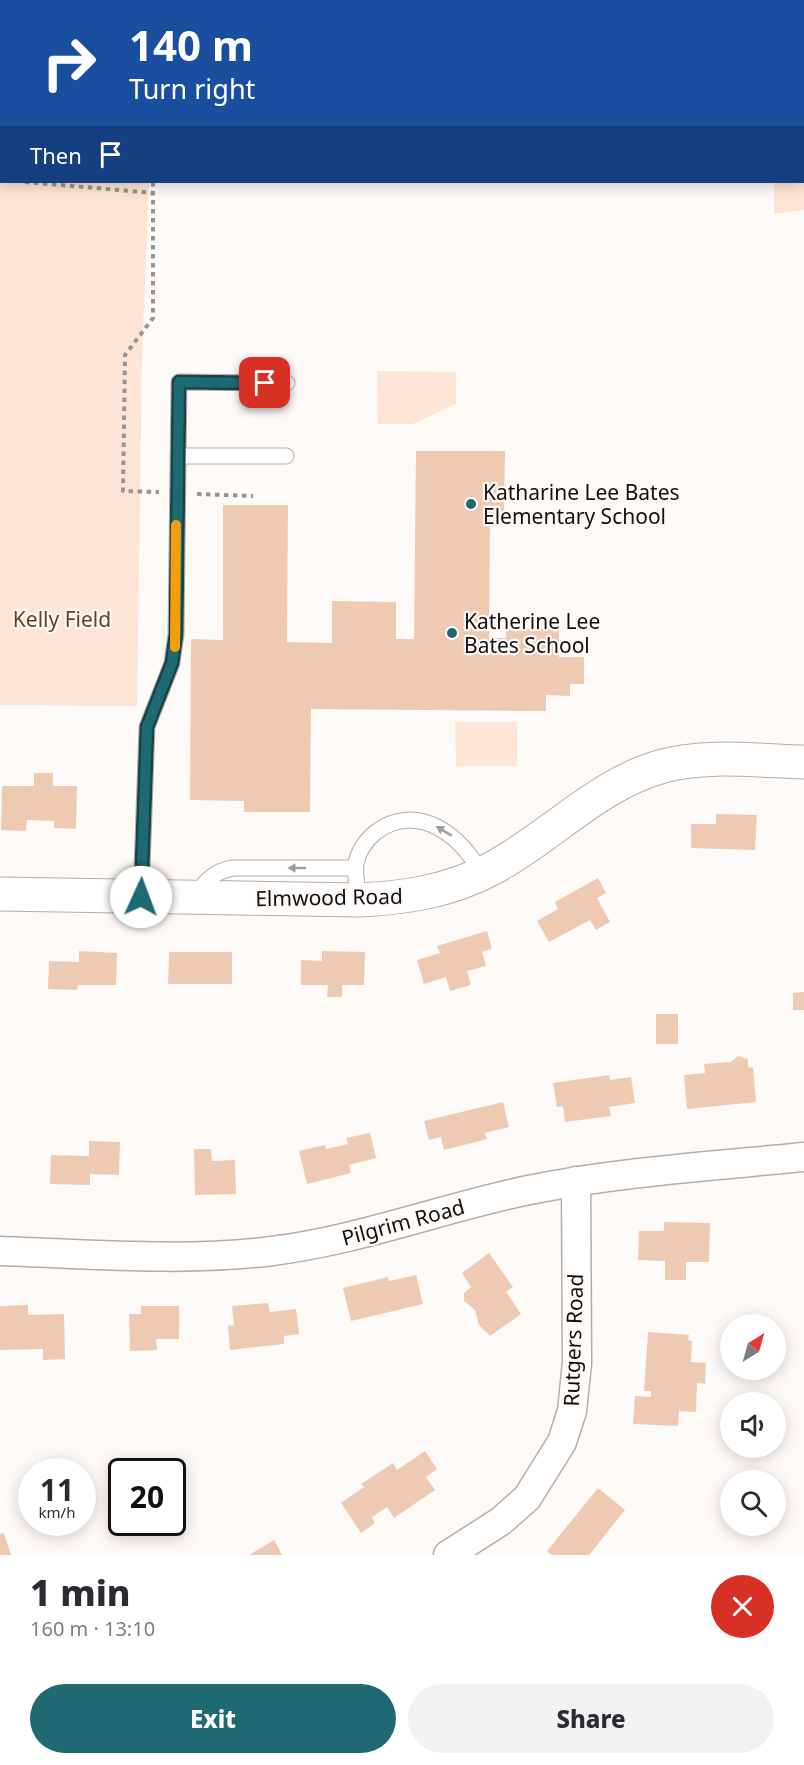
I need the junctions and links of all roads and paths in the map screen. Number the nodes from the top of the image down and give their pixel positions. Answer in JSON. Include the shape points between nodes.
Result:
{"nodes":[{"id":1,"x":37,"y":183,"type":"edge"},
{"id":2,"x":153,"y":183,"type":"edge"},
{"id":3,"x":154,"y":193,"type":"junction"},
{"id":4,"x":286,"y":383,"type":"dead end"},
{"id":5,"x":178,"y":456,"type":"junction"},
{"id":6,"x":285,"y":456,"type":"dead end"},
{"id":7,"x":176,"y":493,"type":"junction"},
{"id":8,"x":253,"y":496,"type":"dead end"},
{"id":9,"x":804,"y":762,"type":"edge"},
{"id":10,"x":356,"y":868,"type":"junction"},
{"id":11,"x":481,"y":874,"type":"junction"},
{"id":12,"x":0,"y":894,"type":"edge"},
{"id":13,"x":141,"y":897,"type":"junction"},
{"id":14,"x":194,"y":897,"type":"junction"},
{"id":15,"x":359,"y":900,"type":"junction"},
{"id":16,"x":804,"y":1156,"type":"edge"},
{"id":17,"x":576,"y":1181,"type":"junction"},
{"id":18,"x":0,"y":1251,"type":"edge"},
{"id":19,"x":448,"y":1555,"type":"edge"}],
"edges":[{"from":1,"to":3,"type":"path"},
{"from":2,"to":3,"type":"path"},
{"from":3,"to":7,"type":"path","via":[[153,318],[125,355],[123,491]]},
{"from":4,"to":5,"type":"lane","via":[[179,382]]},
{"from":5,"to":6,"type":"lane"},
{"from":5,"to":7,"type":"lane"},
{"from":7,"to":8,"type":"path"},
{"from":7,"to":13,"type":"lane","via":[[175,648],[147,727]]},
{"from":9,"to":11,"type":"street","name":"Elmwood Road","via":[[708,761],[651,770],[598,796]]},
{"from":11,"to":10,"type":"lane","one_way":true,"via":[[456,838],[437,826],[411,820],[388,824],[373,835],[362,848]]},
{"from":10,"to":14,"type":"lane","one_way":true,"via":[[233,868],[216,873]]},
{"from":10,"to":15,"type":"lane"},
{"from":11,"to":15,"type":"street","name":"Elmwood Road","via":[[431,892]]},
{"from":12,"to":13,"type":"street","name":"Elmwood Road"},
{"from":13,"to":14,"type":"street","name":"Elmwood Road"},
{"from":14,"to":15,"type":"street","name":"Elmwood Road"},
{"from":16,"to":17,"type":"street","name":"Pilgrim Road"},
{"from":17,"to":18,"type":"street","name":"Pilgrim Road","via":[[484,1200],[354,1236],[273,1251],[187,1256]]},
{"from":17,"to":19,"type":"street","name":"Rutgers Road","via":[[577,1363],[572,1411],[545,1472],[527,1498],[501,1521]]}]}
